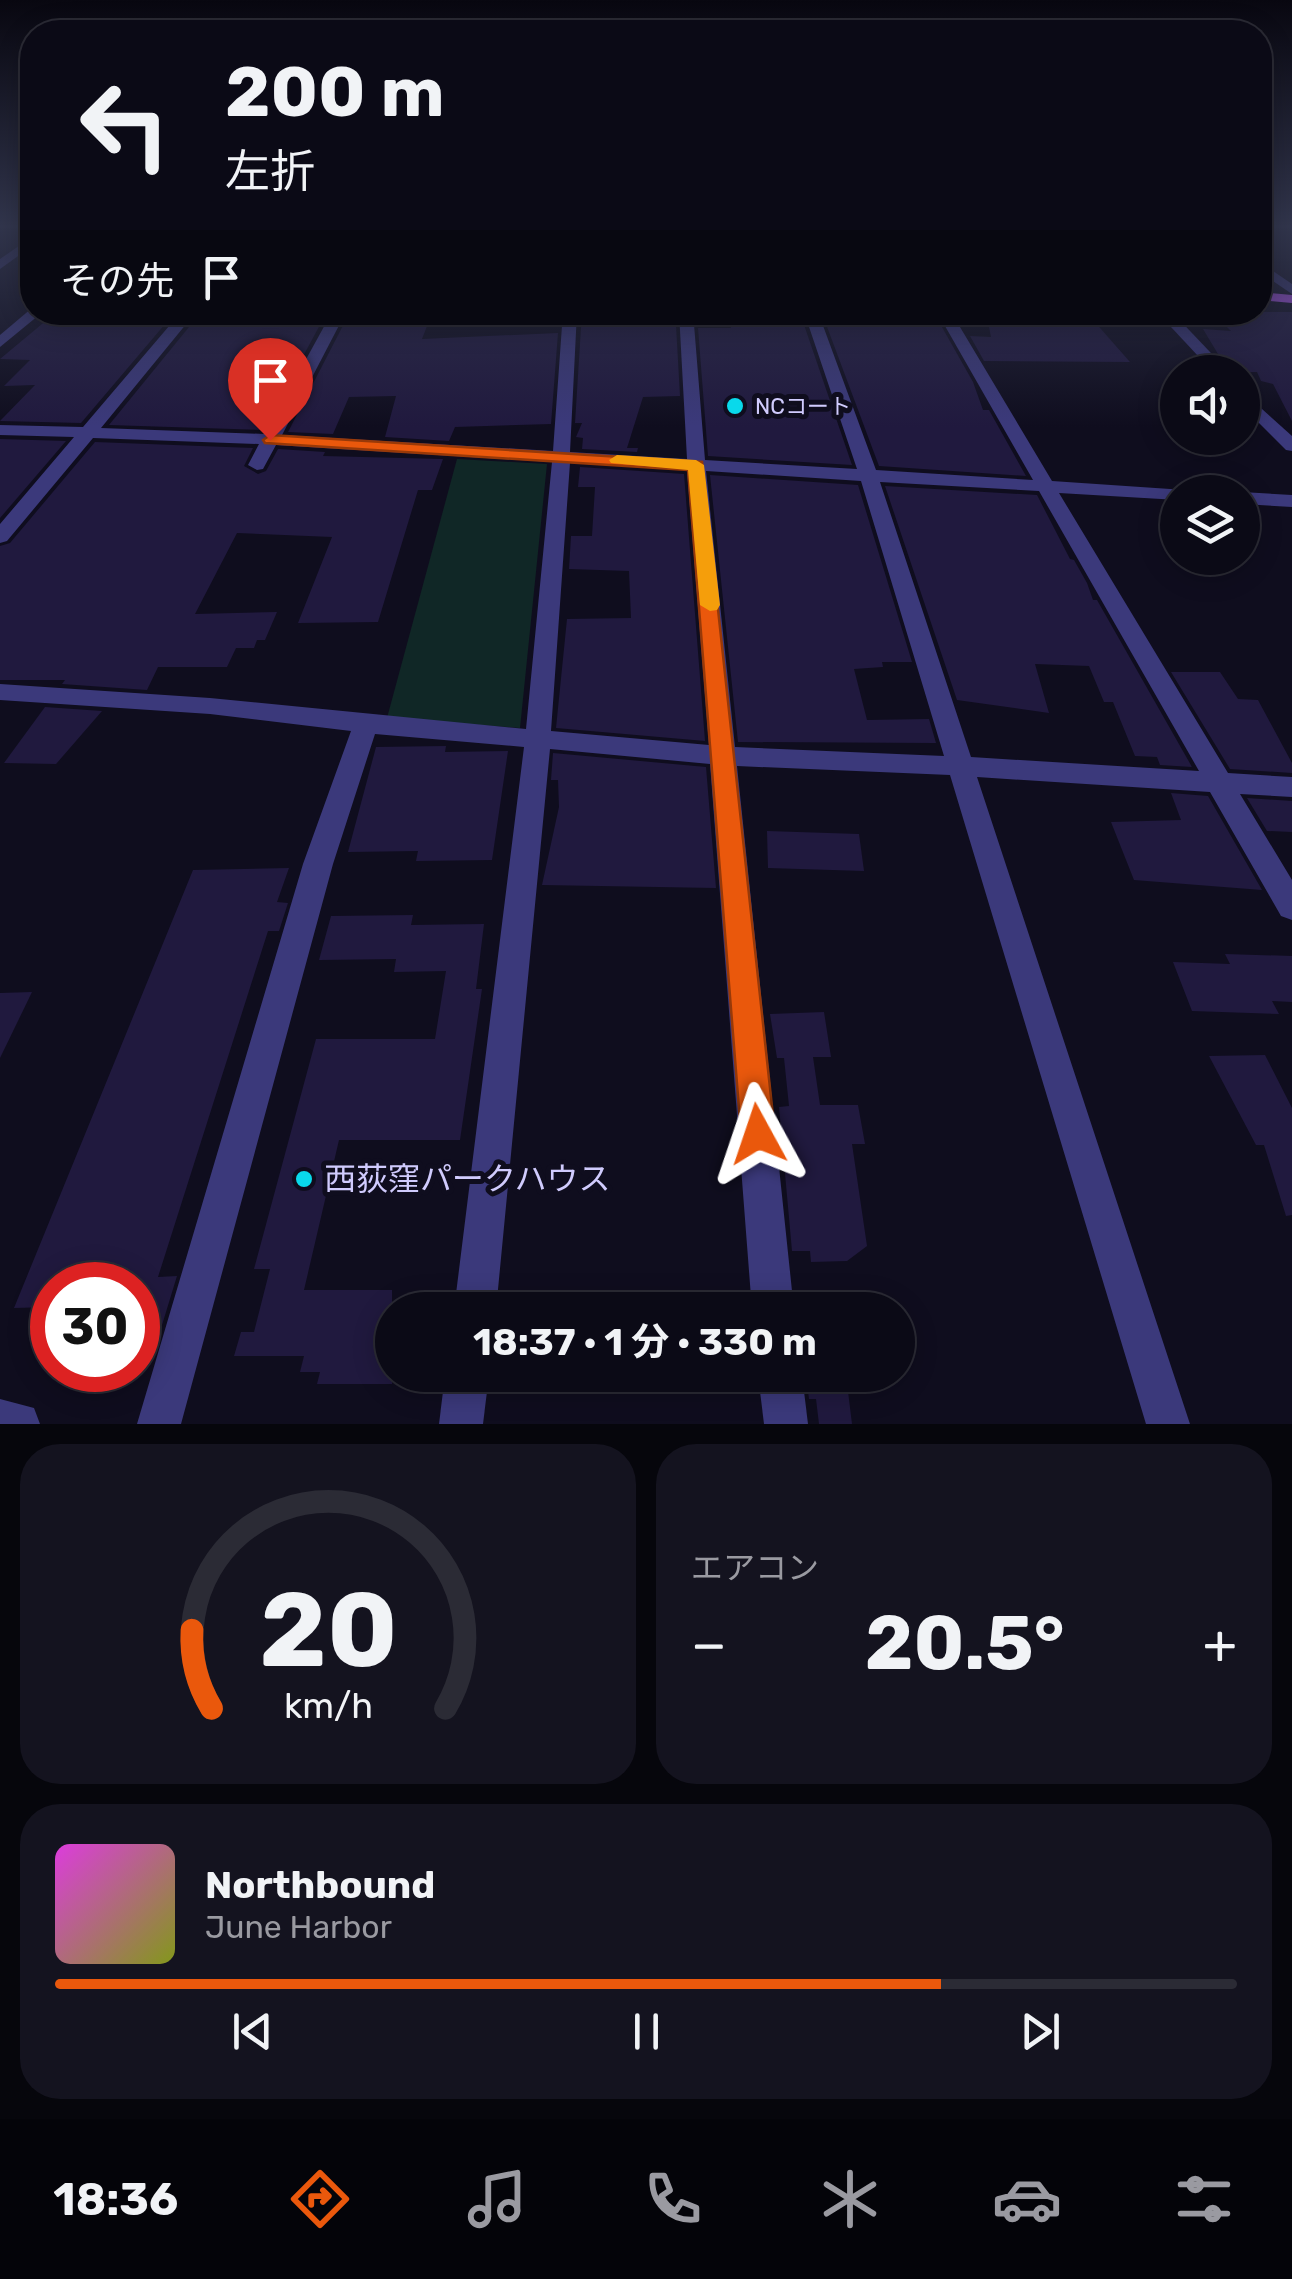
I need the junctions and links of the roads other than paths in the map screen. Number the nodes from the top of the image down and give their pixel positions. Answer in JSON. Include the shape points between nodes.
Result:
{"nodes":[{"id":1,"x":20,"y":325,"type":"edge"},
{"id":2,"x":178,"y":325,"type":"edge"},
{"id":3,"x":332,"y":325,"type":"edge"},
{"id":4,"x":569,"y":325,"type":"edge"},
{"id":5,"x":687,"y":325,"type":"edge"},
{"id":6,"x":816,"y":325,"type":"edge"},
{"id":7,"x":952,"y":325,"type":"edge"},
{"id":8,"x":1176,"y":325,"type":"edge"},
{"id":9,"x":0,"y":343,"type":"edge"},
{"id":10,"x":1205,"y":355,"type":"edge"},
{"id":11,"x":1260,"y":414,"type":"edge"},
{"id":12,"x":0,"y":430,"type":"edge"},
{"id":13,"x":86,"y":433,"type":"junction"},
{"id":14,"x":270,"y":440,"type":"junction"},
{"id":15,"x":1292,"y":446,"type":"edge"},
{"id":16,"x":564,"y":456,"type":"junction"},
{"id":17,"x":257,"y":465,"type":"dead end"},
{"id":18,"x":696,"y":465,"type":"junction"},
{"id":19,"x":868,"y":476,"type":"junction"},
{"id":20,"x":1046,"y":485,"type":"junction"},
{"id":21,"x":1160,"y":493,"type":"edge"},
{"id":22,"x":1260,"y":499,"type":"edge"},
{"id":23,"x":1292,"y":502,"type":"edge"},
{"id":24,"x":0,"y":537,"type":"edge"},
{"id":25,"x":0,"y":692,"type":"edge"},
{"id":26,"x":366,"y":724,"type":"junction"},
{"id":27,"x":537,"y":739,"type":"junction"},
{"id":28,"x":724,"y":756,"type":"junction"},
{"id":29,"x":960,"y":766,"type":"junction"},
{"id":30,"x":1220,"y":782,"type":"junction"},
{"id":31,"x":1292,"y":787,"type":"edge"},
{"id":32,"x":1292,"y":908,"type":"edge"},
{"id":33,"x":477,"y":1292,"type":"edge"},
{"id":34,"x":771,"y":1292,"type":"edge"},
{"id":35,"x":465,"y":1392,"type":"edge"},
{"id":36,"x":782,"y":1392,"type":"edge"},
{"id":37,"x":0,"y":1421,"type":"edge"},
{"id":38,"x":18,"y":1424,"type":"edge"},
{"id":39,"x":159,"y":1424,"type":"edge"},
{"id":40,"x":462,"y":1424,"type":"edge"},
{"id":41,"x":786,"y":1424,"type":"edge"},
{"id":42,"x":1168,"y":1424,"type":"edge"}],
"edges":[{"from":1,"to":9,"type":"street"},
{"from":2,"to":13,"type":"street"},
{"from":3,"to":14,"type":"street"},
{"from":4,"to":16,"type":"street"},
{"from":5,"to":18,"type":"street"},
{"from":6,"to":19,"type":"street"},
{"from":7,"to":20,"type":"street"},
{"from":8,"to":10,"type":"street"},
{"from":11,"to":15,"type":"street"},
{"from":12,"to":13,"type":"street"},
{"from":13,"to":14,"type":"street"},
{"from":13,"to":24,"type":"street"},
{"from":14,"to":16,"type":"street"},
{"from":14,"to":17,"type":"street"},
{"from":16,"to":18,"type":"street"},
{"from":16,"to":27,"type":"street"},
{"from":18,"to":19,"type":"street"},
{"from":18,"to":28,"type":"street"},
{"from":19,"to":20,"type":"street"},
{"from":19,"to":29,"type":"street"},
{"from":20,"to":21,"type":"street"},
{"from":20,"to":30,"type":"street"},
{"from":22,"to":23,"type":"street"},
{"from":25,"to":26,"type":"street"},
{"from":26,"to":27,"type":"street"},
{"from":26,"to":39,"type":"street","via":[[322,852]]},
{"from":27,"to":28,"type":"street"},
{"from":27,"to":33,"type":"street"},
{"from":28,"to":29,"type":"street"},
{"from":28,"to":34,"type":"street"},
{"from":29,"to":30,"type":"street"},
{"from":29,"to":42,"type":"street"},
{"from":30,"to":31,"type":"street"},
{"from":30,"to":32,"type":"street"},
{"from":35,"to":40,"type":"street"},
{"from":36,"to":41,"type":"street"},
{"from":37,"to":38,"type":"street"}]}
